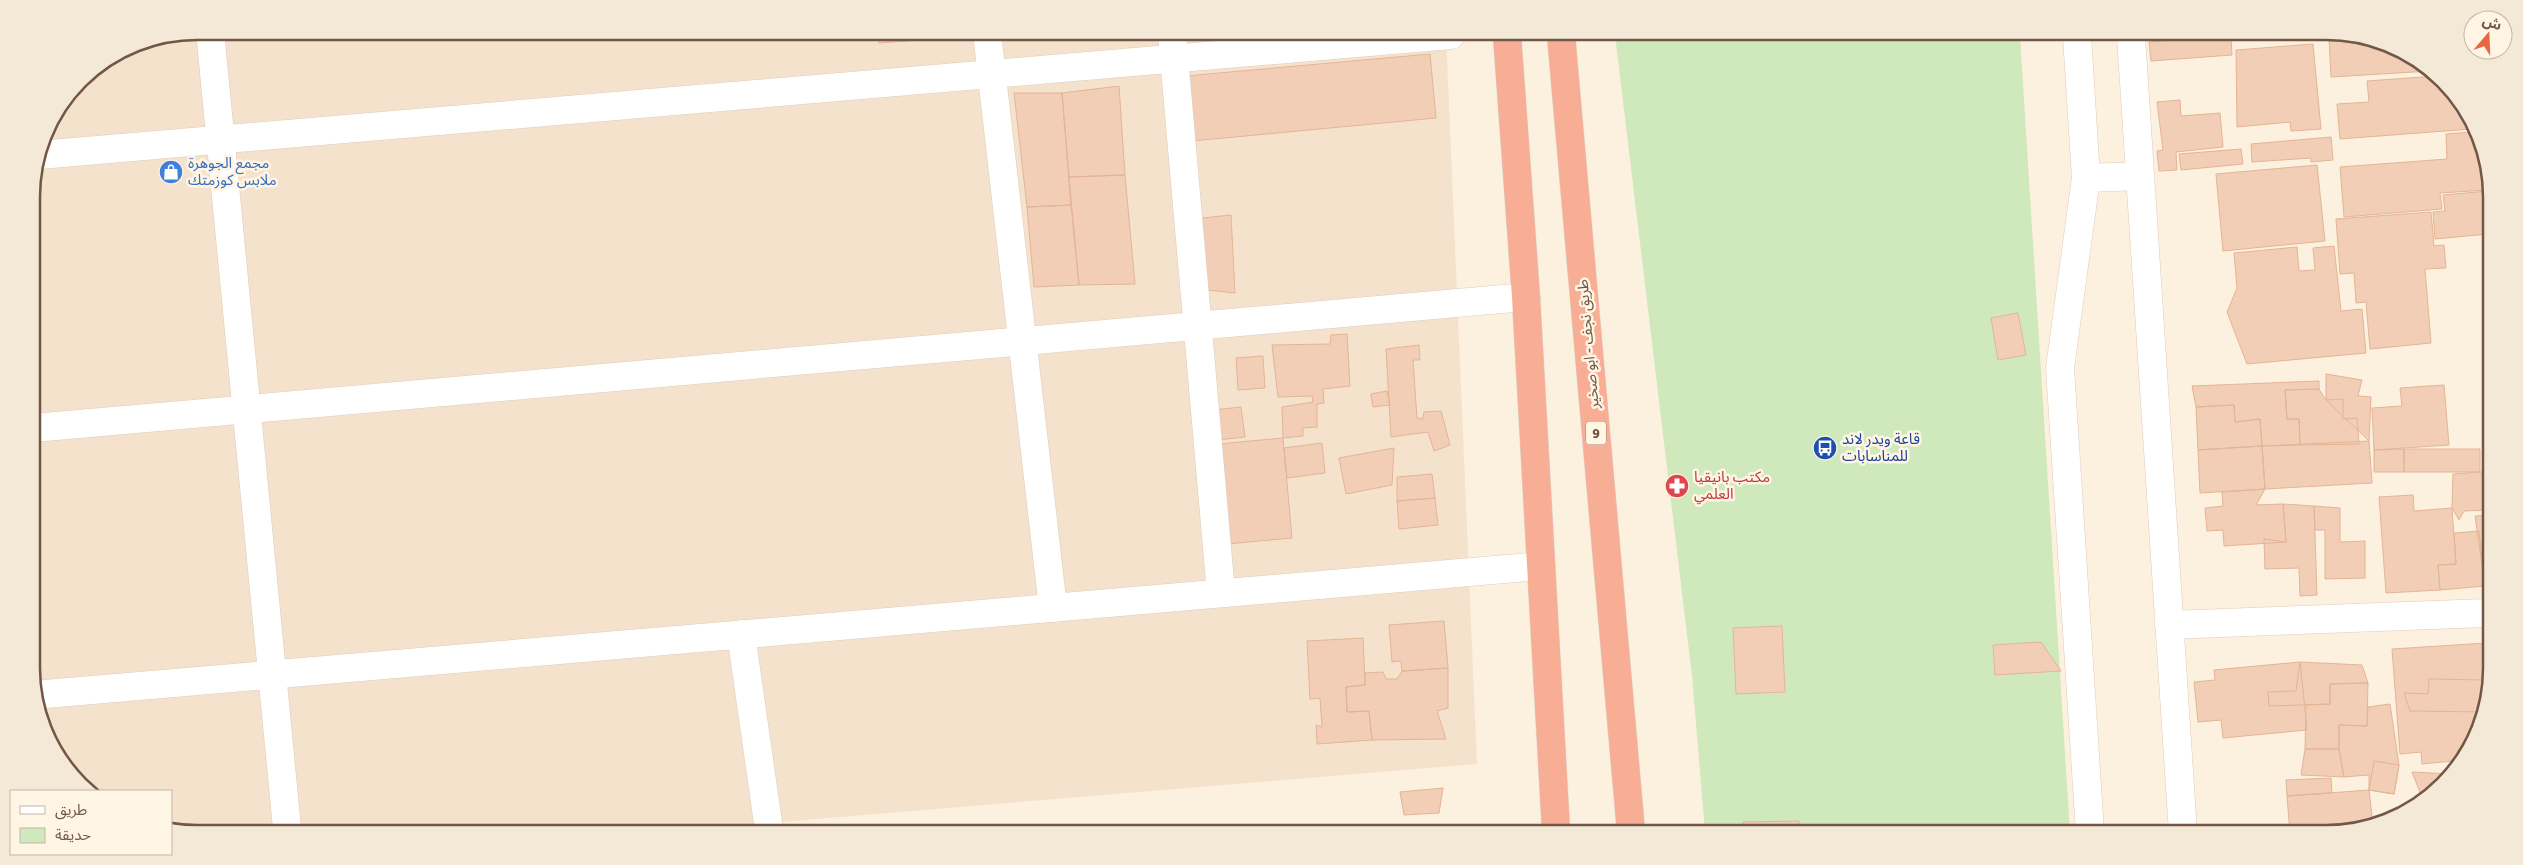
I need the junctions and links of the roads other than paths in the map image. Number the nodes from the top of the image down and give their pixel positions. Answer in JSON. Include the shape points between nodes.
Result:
{"nodes":[{"id":1,"x":211,"y":40,"type":"edge"},
{"id":2,"x":988,"y":40,"type":"edge"},
{"id":3,"x":1312,"y":40,"type":"edge"},
{"id":4,"x":1507,"y":40,"type":"edge"},
{"id":5,"x":1561,"y":40,"type":"edge"},
{"id":6,"x":2077,"y":40,"type":"edge"},
{"id":7,"x":2131,"y":40,"type":"edge"},
{"id":8,"x":1173,"y":46,"type":"edge"},
{"id":9,"x":991,"y":74,"type":"junction"},
{"id":10,"x":221,"y":140,"type":"junction"},
{"id":11,"x":46,"y":154,"type":"edge"},
{"id":12,"x":2140,"y":176,"type":"junction"},
{"id":13,"x":2086,"y":178,"type":"junction"},
{"id":14,"x":1526,"y":297,"type":"junction"},
{"id":15,"x":1197,"y":326,"type":"junction"},
{"id":16,"x":1022,"y":341,"type":"junction"},
{"id":17,"x":246,"y":409,"type":"junction"},
{"id":18,"x":40,"y":427,"type":"edge"},
{"id":19,"x":1541,"y":566,"type":"junction"},
{"id":20,"x":1221,"y":593,"type":"junction"},
{"id":21,"x":1053,"y":608,"type":"junction"},
{"id":22,"x":2483,"y":613,"type":"edge"},
{"id":23,"x":2169,"y":625,"type":"junction"},
{"id":24,"x":741,"y":634,"type":"junction"},
{"id":25,"x":272,"y":674,"type":"junction"},
{"id":26,"x":42,"y":694,"type":"edge"},
{"id":27,"x":287,"y":825,"type":"edge"},
{"id":28,"x":767,"y":825,"type":"edge"},
{"id":29,"x":1559,"y":825,"type":"edge"},
{"id":30,"x":1626,"y":825,"type":"edge"},
{"id":31,"x":2089,"y":825,"type":"edge"},
{"id":32,"x":2182,"y":825,"type":"edge"}],
"edges":[{"from":1,"to":10,"type":"street"},
{"from":2,"to":9,"type":"street"},
{"from":3,"to":8,"type":"street"},
{"from":4,"to":14,"type":"highway"},
{"from":5,"to":30,"type":"highway","name":"طريق نجف - ابو صخير","number":"9"},
{"from":6,"to":13,"type":"street"},
{"from":7,"to":12,"type":"street"},
{"from":8,"to":9,"type":"street"},
{"from":8,"to":15,"type":"street"},
{"from":9,"to":10,"type":"street"},
{"from":9,"to":16,"type":"street"},
{"from":10,"to":11,"type":"street"},
{"from":10,"to":17,"type":"street"},
{"from":12,"to":13,"type":"street"},
{"from":12,"to":23,"type":"street"},
{"from":13,"to":31,"type":"street","via":[[2060,368]]},
{"from":14,"to":15,"type":"street"},
{"from":14,"to":19,"type":"highway"},
{"from":15,"to":16,"type":"street"},
{"from":15,"to":20,"type":"street"},
{"from":16,"to":17,"type":"street"},
{"from":16,"to":21,"type":"street"},
{"from":17,"to":18,"type":"street"},
{"from":17,"to":25,"type":"street"},
{"from":19,"to":20,"type":"street"},
{"from":19,"to":29,"type":"highway"},
{"from":20,"to":21,"type":"street"},
{"from":21,"to":24,"type":"street"},
{"from":22,"to":23,"type":"street"},
{"from":23,"to":32,"type":"street"},
{"from":24,"to":25,"type":"street"},
{"from":24,"to":28,"type":"street"},
{"from":25,"to":26,"type":"street"},
{"from":25,"to":27,"type":"street"}]}
